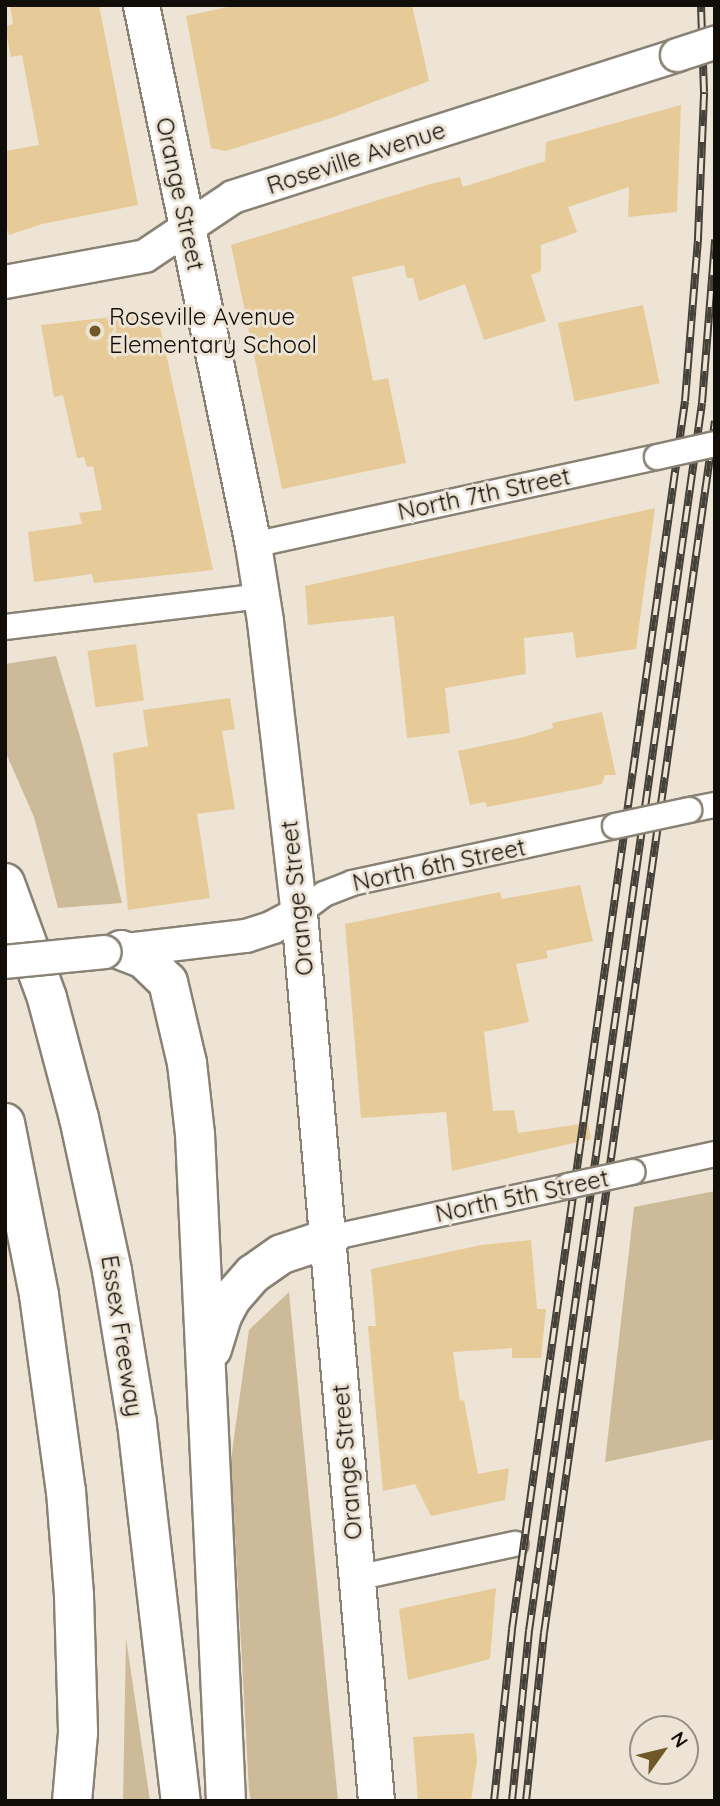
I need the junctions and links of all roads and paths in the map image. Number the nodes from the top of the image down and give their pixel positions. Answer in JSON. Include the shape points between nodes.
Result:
{"nodes":[{"id":1,"x":141,"y":5,"type":"edge"},
{"id":2,"x":715,"y":43,"type":"edge"},
{"id":3,"x":186,"y":227,"type":"junction"},
{"id":4,"x":5,"y":282,"type":"edge"},
{"id":5,"x":715,"y":444,"type":"edge"},
{"id":6,"x":253,"y":545,"type":"junction"},
{"id":7,"x":261,"y":596,"type":"junction"},
{"id":8,"x":5,"y":628,"type":"edge"},
{"id":9,"x":715,"y":805,"type":"edge"},
{"id":10,"x":5,"y":883,"type":"edge"},
{"id":11,"x":299,"y":913,"type":"junction"},
{"id":12,"x":113,"y":951,"type":"junction"},
{"id":13,"x":5,"y":962,"type":"edge"},
{"id":14,"x":5,"y":1123,"type":"edge"},
{"id":15,"x":715,"y":1154,"type":"edge"},
{"id":16,"x":330,"y":1238,"type":"junction"},
{"id":17,"x":206,"y":1386,"type":"junction"},
{"id":18,"x":515,"y":1544,"type":"dead end"},
{"id":19,"x":356,"y":1578,"type":"junction"},
{"id":20,"x":78,"y":1733,"type":"junction"},
{"id":21,"x":72,"y":1801,"type":"edge"},
{"id":22,"x":96,"y":1801,"type":"edge"},
{"id":23,"x":181,"y":1801,"type":"edge"},
{"id":24,"x":226,"y":1801,"type":"edge"},
{"id":25,"x":376,"y":1801,"type":"edge"}],
"edges":[{"from":1,"to":3,"type":"main road","name":"Orange Street"},
{"from":2,"to":3,"type":"street","name":"Roseville Avenue","bridge":true,"via":[[233,197]]},
{"from":3,"to":4,"type":"street","name":"Roseville Avenue","via":[[145,256]]},
{"from":3,"to":6,"type":"main road","name":"Orange Street"},
{"from":5,"to":6,"type":"street","name":"North 7th Street","bridge":true},
{"from":6,"to":7,"type":"main road","name":"Orange Street"},
{"from":7,"to":8,"type":"street"},
{"from":7,"to":11,"type":"main road","name":"Orange Street"},
{"from":9,"to":11,"type":"street","name":"North 6th Street","bridge":true,"via":[[352,883],[324,894]]},
{"from":10,"to":23,"type":"highway","name":"Essex Freeway","via":[[47,998],[112,1271],[136,1423]]},
{"from":11,"to":12,"type":"street","name":"North 6th Street","via":[[246,936]]},
{"from":11,"to":16,"type":"main road","name":"Orange Street"},
{"from":12,"to":13,"type":"street","name":"North 6th Street","bridge":true},
{"from":12,"to":17,"type":"highway","via":[[144,959],[168,982],[182,1036],[195,1134]]},
{"from":14,"to":20,"type":"highway","via":[[33,1262],[60,1439],[74,1596]]},
{"from":15,"to":16,"type":"street","name":"North 5th Street","bridge":true},
{"from":16,"to":17,"type":"highway","via":[[274,1259],[241,1286],[222,1316]]},
{"from":16,"to":19,"type":"main road","name":"Orange Street"},
{"from":17,"to":24,"type":"highway"},
{"from":18,"to":19,"type":"street"},
{"from":19,"to":25,"type":"main road","name":"Orange Street"},
{"from":20,"to":21,"type":"highway"},
{"from":20,"to":22,"type":"highway","via":[[96,1782]]}]}
